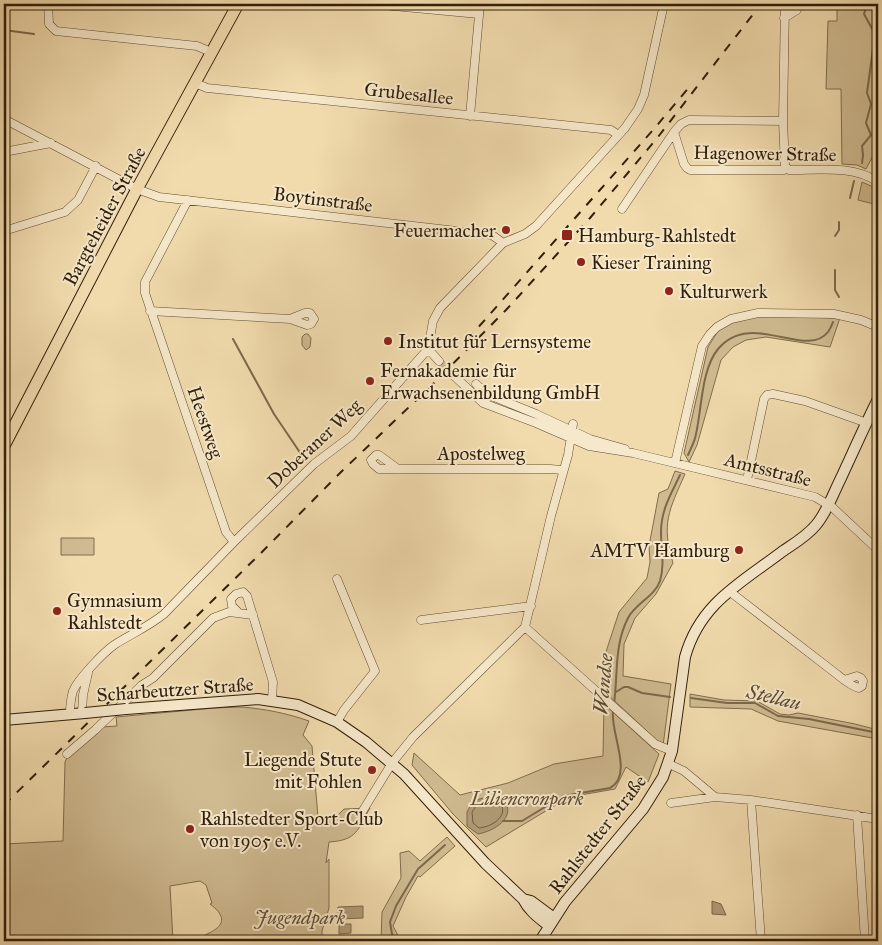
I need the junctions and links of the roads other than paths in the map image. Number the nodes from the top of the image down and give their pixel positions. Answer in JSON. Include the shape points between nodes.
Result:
{"nodes":[{"id":1,"x":48,"y":4,"type":"edge"},
{"id":2,"x":238,"y":4,"type":"edge"},
{"id":3,"x":372,"y":4,"type":"edge"},
{"id":4,"x":480,"y":4,"type":"edge"},
{"id":5,"x":664,"y":4,"type":"edge"},
{"id":6,"x":785,"y":4,"type":"edge"},
{"id":7,"x":797,"y":4,"type":"edge"},
{"id":8,"x":479,"y":14,"type":"junction"},
{"id":9,"x":784,"y":18,"type":"junction"},
{"id":10,"x":211,"y":52,"type":"junction"},
{"id":11,"x":195,"y":84,"type":"junction"},
{"id":12,"x":470,"y":116,"type":"junction"},
{"id":13,"x":4,"y":118,"type":"edge"},
{"id":14,"x":783,"y":121,"type":"junction"},
{"id":15,"x":674,"y":132,"type":"junction"},
{"id":16,"x":618,"y":135,"type":"junction"},
{"id":17,"x":51,"y":143,"type":"junction"},
{"id":18,"x":4,"y":152,"type":"edge"},
{"id":19,"x":96,"y":166,"type":"junction"},
{"id":20,"x":785,"y":166,"type":"junction"},
{"id":21,"x":878,"y":182,"type":"edge"},
{"id":22,"x":137,"y":189,"type":"junction"},
{"id":23,"x":188,"y":200,"type":"junction"},
{"id":24,"x":622,"y":209,"type":"dead end"},
{"id":25,"x":4,"y":231,"type":"edge"},
{"id":26,"x":503,"y":244,"type":"junction"},
{"id":27,"x":150,"y":312,"type":"junction"},
{"id":28,"x":290,"y":319,"type":"dead end"},
{"id":29,"x":878,"y":327,"type":"edge"},
{"id":30,"x":428,"y":349,"type":"junction"},
{"id":31,"x":439,"y":361,"type":"tunnel mouth"},
{"id":32,"x":450,"y":372,"type":"tunnel mouth"},
{"id":33,"x":476,"y":384,"type":"dead end"},
{"id":34,"x":878,"y":400,"type":"edge"},
{"id":35,"x":531,"y":415,"type":"junction"},
{"id":36,"x":867,"y":423,"type":"junction"},
{"id":37,"x":572,"y":431,"type":"junction"},
{"id":38,"x":4,"y":446,"type":"edge"},
{"id":39,"x":675,"y":463,"type":"junction"},
{"id":40,"x":398,"y":469,"type":"dead end"},
{"id":41,"x":564,"y":470,"type":"junction"},
{"id":42,"x":747,"y":480,"type":"junction"},
{"id":43,"x":828,"y":504,"type":"junction"},
{"id":44,"x":234,"y":542,"type":"junction"},
{"id":45,"x":878,"y":550,"type":"edge"},
{"id":46,"x":337,"y":579,"type":"dead end"},
{"id":47,"x":729,"y":591,"type":"junction"},
{"id":48,"x":531,"y":606,"type":"junction"},
{"id":49,"x":238,"y":612,"type":"junction"},
{"id":50,"x":253,"y":616,"type":"junction"},
{"id":51,"x":421,"y":620,"type":"dead end"},
{"id":52,"x":525,"y":627,"type":"junction"},
{"id":53,"x":89,"y":671,"type":"junction"},
{"id":54,"x":844,"y":680,"type":"dead end"},
{"id":55,"x":272,"y":700,"type":"junction"},
{"id":56,"x":84,"y":713,"type":"junction"},
{"id":57,"x":70,"y":714,"type":"junction"},
{"id":58,"x":4,"y":720,"type":"edge"},
{"id":59,"x":337,"y":722,"type":"junction"},
{"id":60,"x":672,"y":751,"type":"junction"},
{"id":61,"x":67,"y":754,"type":"dead end"},
{"id":62,"x":392,"y":763,"type":"junction"},
{"id":63,"x":669,"y":764,"type":"junction"},
{"id":64,"x":716,"y":797,"type":"junction"},
{"id":65,"x":751,"y":800,"type":"junction"},
{"id":66,"x":671,"y":803,"type":"dead end"},
{"id":67,"x":362,"y":812,"type":"dead end"},
{"id":68,"x":857,"y":815,"type":"junction"},
{"id":69,"x":878,"y":819,"type":"edge"},
{"id":70,"x":552,"y":922,"type":"junction"},
{"id":71,"x":540,"y":941,"type":"edge"},
{"id":72,"x":761,"y":941,"type":"edge"},
{"id":73,"x":866,"y":941,"type":"edge"}],
"edges":[{"from":1,"to":10,"type":"street","via":[[51,28],[63,32],[196,46]]},
{"from":2,"to":10,"type":"main road","name":"Bargteheider Straße"},
{"from":3,"to":8,"type":"street"},
{"from":4,"to":8,"type":"street"},
{"from":5,"to":16,"type":"street","via":[[644,95],[638,109]]},
{"from":6,"to":9,"type":"street"},
{"from":7,"to":9,"type":"street","via":[[797,10]]},
{"from":8,"to":12,"type":"street"},
{"from":9,"to":14,"type":"street"},
{"from":10,"to":11,"type":"main road","name":"Bargteheider Straße"},
{"from":11,"to":12,"type":"street","name":"Grubesallee","via":[[206,88]]},
{"from":11,"to":22,"type":"main road","name":"Bargteheider Straße"},
{"from":12,"to":16,"type":"street","name":"Grubesallee","via":[[611,130]]},
{"from":13,"to":17,"type":"street","name":"Boytinstraße"},
{"from":14,"to":15,"type":"street","via":[[689,120]]},
{"from":14,"to":20,"type":"street"},
{"from":15,"to":20,"type":"street","name":"Hagenower Straße","via":[[687,168],[784,170]]},
{"from":15,"to":24,"type":"street"},
{"from":16,"to":26,"type":"street","via":[[536,226]]},
{"from":17,"to":18,"type":"street"},
{"from":17,"to":19,"type":"street","name":"Boytinstraße"},
{"from":19,"to":22,"type":"street","name":"Boytinstraße"},
{"from":19,"to":25,"type":"street","via":[[78,200],[66,212]]},
{"from":20,"to":21,"type":"street","name":"Hagenower Straße","via":[[790,170],[855,171]]},
{"from":22,"to":23,"type":"street","name":"Boytinstraße","via":[[159,197]]},
{"from":22,"to":38,"type":"main road","name":"Bargteheider Straße"},
{"from":23,"to":26,"type":"street","name":"Boytinstraße","via":[[492,235]]},
{"from":23,"to":27,"type":"street","name":"Heestweg","via":[[145,282]]},
{"from":26,"to":30,"type":"street","via":[[438,311]]},
{"from":27,"to":28,"type":"street"},
{"from":27,"to":44,"type":"street","name":"Heestweg","via":[[226,532]]},
{"from":29,"to":39,"type":"street","via":[[834,314],[758,313],[731,319],[717,327],[702,346]]},
{"from":30,"to":31,"type":"street"},
{"from":30,"to":44,"type":"street","name":"Doberaner Weg","via":[[351,436],[314,464]]},
{"from":32,"to":35,"type":"street","name":"Amtsstraße","via":[[479,400],[509,413]]},
{"from":33,"to":35,"type":"street","via":[[487,394]]},
{"from":34,"to":36,"type":"main road","name":"Rahlstedter Straße"},
{"from":35,"to":37,"type":"street","name":"Amtsstraße"},
{"from":36,"to":42,"type":"street","via":[[805,401],[767,395]]},
{"from":36,"to":43,"type":"main road","name":"Rahlstedter Straße"},
{"from":37,"to":39,"type":"street","name":"Amtsstraße","via":[[633,453]]},
{"from":37,"to":41,"type":"street"},
{"from":39,"to":42,"type":"street","name":"Amtsstraße"},
{"from":40,"to":41,"type":"street","name":"Apostelweg"},
{"from":41,"to":48,"type":"street"},
{"from":42,"to":43,"type":"street","name":"Amtsstraße","via":[[813,496]]},
{"from":43,"to":45,"type":"street","name":"Amtsstraße"},
{"from":43,"to":47,"type":"main road","name":"Rahlstedter Straße","via":[[807,534]]},
{"from":44,"to":53,"type":"street","name":"Doberaner Weg","via":[[164,614],[114,645]]},
{"from":46,"to":59,"type":"street","via":[[375,671]]},
{"from":47,"to":54,"type":"street"},
{"from":47,"to":60,"type":"main road","name":"Rahlstedter Straße","via":[[706,613],[690,643]]},
{"from":48,"to":51,"type":"street"},
{"from":48,"to":52,"type":"street"},
{"from":49,"to":50,"type":"street"},
{"from":49,"to":50,"type":"street","via":[[231,599],[243,592]]},
{"from":49,"to":61,"type":"street","via":[[213,618],[153,678]]},
{"from":50,"to":55,"type":"street","via":[[273,682]]},
{"from":52,"to":60,"type":"street","via":[[655,744]]},
{"from":52,"to":62,"type":"street","via":[[427,722]]},
{"from":53,"to":56,"type":"street","name":"Doberaner Weg","via":[[83,695]]},
{"from":53,"to":57,"type":"street","name":"Doberaner Weg","via":[[74,691]]},
{"from":55,"to":56,"type":"main road","name":"Scharbeutzer Straße","bridge":true,"via":[[246,698]]},
{"from":55,"to":59,"type":"main road","name":"Scharbeutzer Straße","via":[[298,705]]},
{"from":56,"to":57,"type":"main road","name":"Scharbeutzer Straße"},
{"from":57,"to":58,"type":"main road","name":"Scharbeutzer Straße"},
{"from":59,"to":62,"type":"main road","name":"Scharbeutzer Straße"},
{"from":60,"to":63,"type":"main road","name":"Rahlstedter Straße"},
{"from":62,"to":67,"type":"street"},
{"from":62,"to":70,"type":"main road","name":"Scharbeutzer Straße","via":[[527,906]]},
{"from":63,"to":64,"type":"street","via":[[684,771]]},
{"from":63,"to":70,"type":"main road","name":"Rahlstedter Straße","via":[[648,803],[580,883]]},
{"from":64,"to":65,"type":"street"},
{"from":64,"to":66,"type":"street"},
{"from":65,"to":68,"type":"street"},
{"from":65,"to":72,"type":"street"},
{"from":68,"to":69,"type":"street"},
{"from":68,"to":73,"type":"street"},
{"from":70,"to":71,"type":"main road","name":"Rahlstedter Straße"}]}
